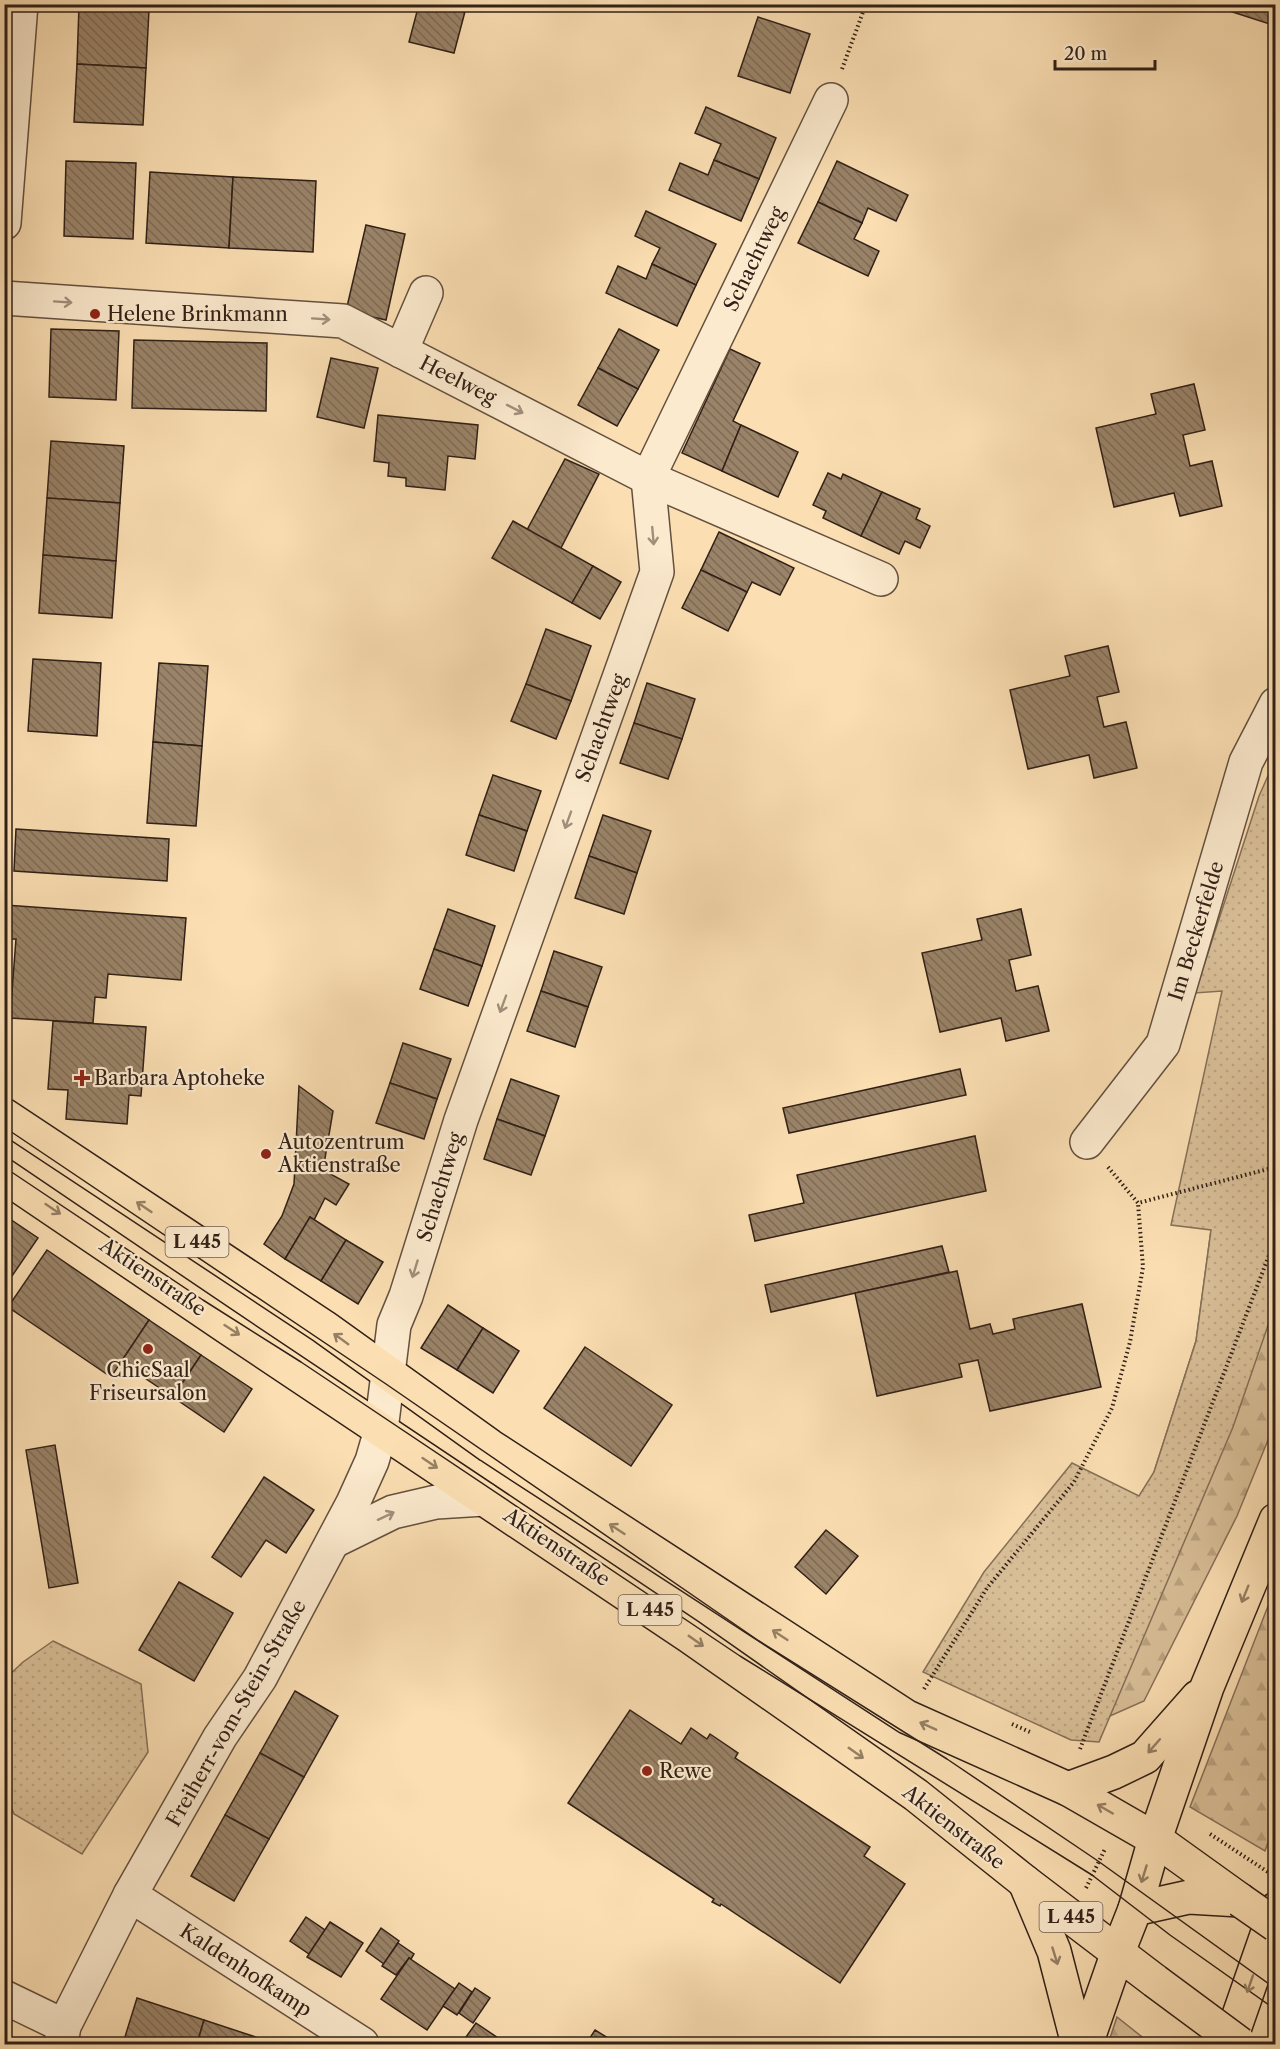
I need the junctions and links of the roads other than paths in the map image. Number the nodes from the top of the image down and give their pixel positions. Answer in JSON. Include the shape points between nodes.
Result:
{"nodes":[{"id":1,"x":21,"y":4,"type":"edge"},
{"id":2,"x":831,"y":100,"type":"road end"},
{"id":3,"x":4,"y":223,"type":"edge"},
{"id":4,"x":426,"y":293,"type":"dead end"},
{"id":5,"x":4,"y":298,"type":"edge"},
{"id":6,"x":401,"y":351,"type":"junction"},
{"id":7,"x":648,"y":477,"type":"junction"},
{"id":8,"x":882,"y":579,"type":"dead end"},
{"id":9,"x":1275,"y":704,"type":"edge"},
{"id":10,"x":4,"y":1114,"type":"edge"},
{"id":11,"x":1087,"y":1142,"type":"road end"},
{"id":12,"x":4,"y":1176,"type":"edge"},
{"id":13,"x":388,"y":1373,"type":"junction"},
{"id":14,"x":381,"y":1430,"type":"junction"},
{"id":15,"x":484,"y":1499,"type":"junction"},
{"id":16,"x":1275,"y":1520,"type":"edge"},
{"id":17,"x":334,"y":1541,"type":"junction"},
{"id":18,"x":1207,"y":1687,"type":"junction"},
{"id":19,"x":1068,"y":1789,"type":"junction"},
{"id":20,"x":1155,"y":1839,"type":"junction"},
{"id":21,"x":1025,"y":1882,"type":"junction"},
{"id":22,"x":130,"y":1895,"type":"junction"},
{"id":23,"x":1240,"y":1900,"type":"junction"},
{"id":24,"x":1135,"y":1909,"type":"junction"},
{"id":25,"x":1275,"y":1909,"type":"edge"},
{"id":26,"x":1275,"y":1925,"type":"edge"},
{"id":27,"x":1118,"y":1952,"type":"junction"},
{"id":28,"x":4,"y":1997,"type":"edge"},
{"id":29,"x":62,"y":2035,"type":"edge"},
{"id":30,"x":362,"y":2044,"type":"edge"},
{"id":31,"x":1078,"y":2044,"type":"edge"},
{"id":32,"x":1086,"y":2044,"type":"edge"},
{"id":33,"x":1229,"y":2044,"type":"edge"},
{"id":34,"x":1240,"y":2044,"type":"edge"}],
"edges":[{"from":1,"to":3,"type":"street"},
{"from":2,"to":7,"type":"street","name":"Schachtweg"},
{"from":4,"to":6,"type":"street"},
{"from":5,"to":6,"type":"street","name":"Heelweg","one_way":true,"via":[[343,321]]},
{"from":6,"to":7,"type":"street","name":"Heelweg","one_way":true},
{"from":7,"to":8,"type":"street","name":"Heelweg"},
{"from":7,"to":13,"type":"street","name":"Schachtweg","one_way":true,"via":[[657,572],[461,1120],[394,1325]]},
{"from":9,"to":11,"type":"street","name":"Im Beckerfelde","via":[[1246,762],[1162,1044]]},
{"from":13,"to":10,"type":"main road","number":"L 445","one_way":true},
{"from":12,"to":14,"type":"main road","name":"Aktienstraße","number":"L 445","one_way":true},
{"from":13,"to":14,"type":"street","name":"Freiherr-vom-Stein-Straße"},
{"from":19,"to":13,"type":"main road","number":"L 445","one_way":true,"via":[[907,1717],[490,1446]]},
{"from":14,"to":15,"type":"main road","name":"Aktienstraße","number":"L 445","one_way":true},
{"from":14,"to":17,"type":"street","name":"Freiherr-vom-Stein-Straße","via":[[367,1471]]},
{"from":17,"to":15,"type":"street","one_way":true,"via":[[393,1512],[436,1502]]},
{"from":15,"to":21,"type":"main road","name":"Aktienstraße","number":"L 445","one_way":true,"via":[[689,1636],[906,1789]]},
{"from":16,"to":18,"type":"main road","one_way":true},
{"from":17,"to":22,"type":"street","name":"Freiherr-vom-Stein-Straße","via":[[260,1678],[220,1737]]},
{"from":18,"to":19,"type":"main road","one_way":true,"via":[[1145,1757]]},
{"from":18,"to":20,"type":"main road"},
{"from":20,"to":19,"type":"main road","number":"L 445","one_way":true},
{"from":20,"to":23,"type":"main road","number":"L 445"},
{"from":20,"to":24,"type":"main road","one_way":true},
{"from":21,"to":27,"type":"main road","name":"Aktienstraße","number":"L 445"},
{"from":21,"to":31,"type":"main road","one_way":true,"via":[[1054,1951]]},
{"from":22,"to":29,"type":"street","name":"Freiherr-vom-Stein-Straße"},
{"from":22,"to":30,"type":"street","name":"Kaldenhofkamp"},
{"from":23,"to":24,"type":"main road","via":[[1189,1897]]},
{"from":23,"to":26,"type":"main road","number":"L 445","bridge":true},
{"from":24,"to":27,"type":"main road"},
{"from":25,"to":33,"type":"main road","one_way":true},
{"from":27,"to":32,"type":"main road"},
{"from":27,"to":34,"type":"main road","name":"Aktienstraße","number":"L 445","bridge":true},
{"from":28,"to":29,"type":"street"}]}
